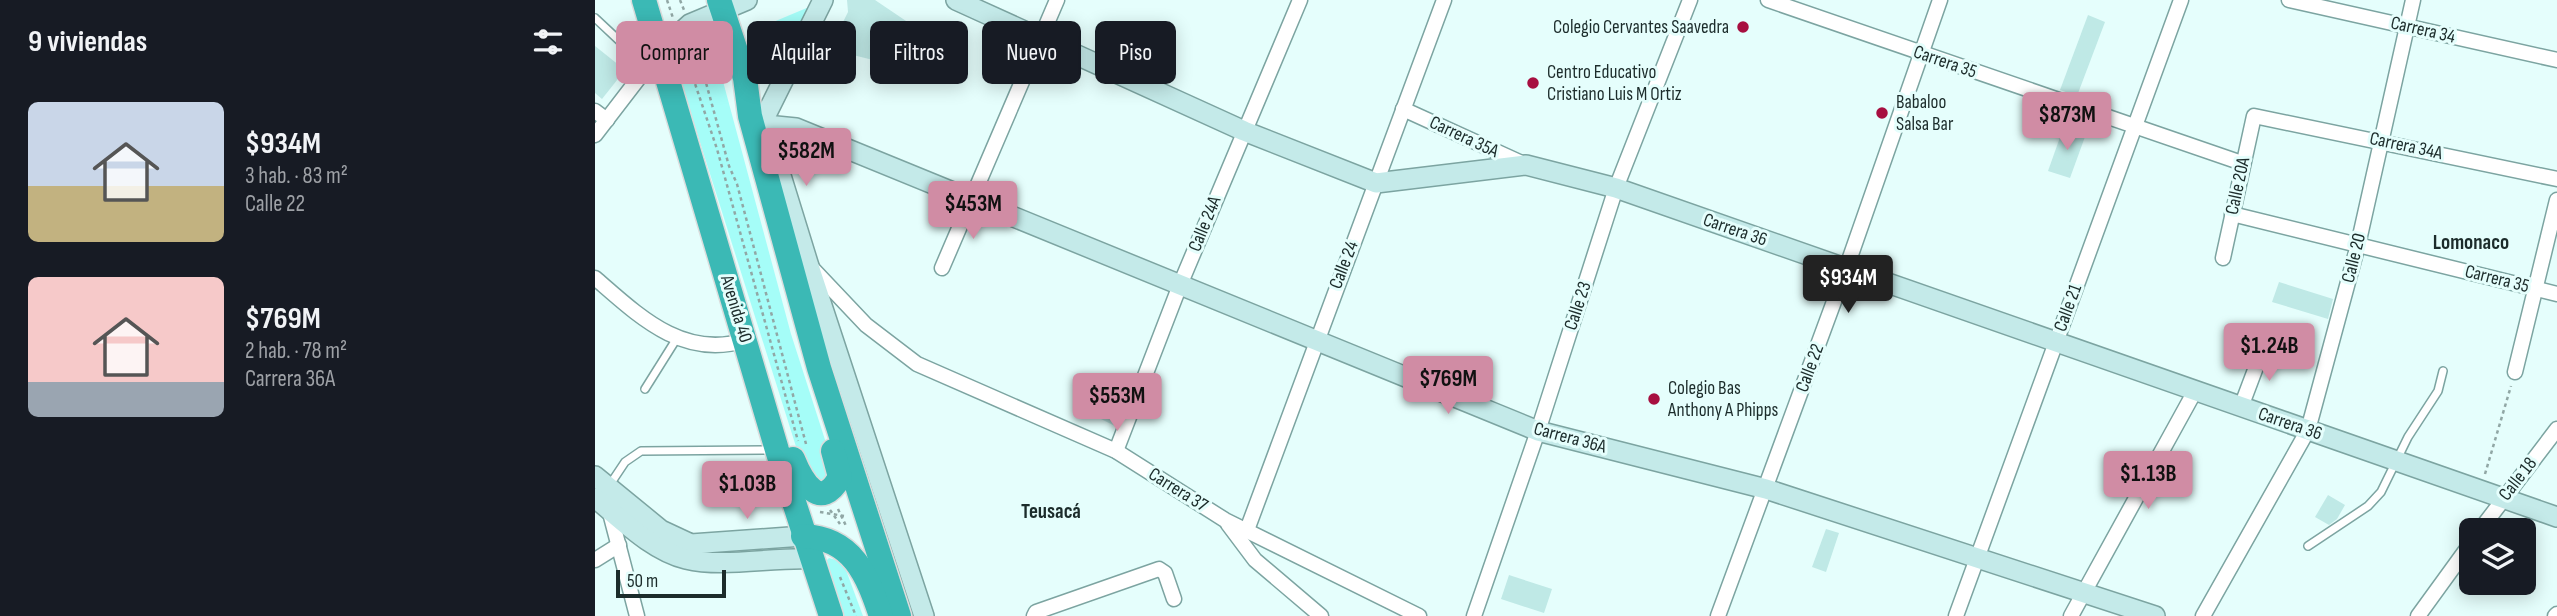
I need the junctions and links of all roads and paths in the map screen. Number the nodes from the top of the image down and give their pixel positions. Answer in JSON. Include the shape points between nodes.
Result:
{"nodes":[{"id":1,"x":680,"y":0,"type":"edge"},
{"id":2,"x":747,"y":0,"type":"edge"},
{"id":3,"x":823,"y":0,"type":"edge"},
{"id":4,"x":956,"y":0,"type":"edge"},
{"id":5,"x":1057,"y":0,"type":"edge"},
{"id":6,"x":1300,"y":0,"type":"edge"},
{"id":7,"x":1444,"y":0,"type":"edge"},
{"id":8,"x":1690,"y":0,"type":"edge"},
{"id":9,"x":1769,"y":0,"type":"edge"},
{"id":10,"x":1940,"y":0,"type":"edge"},
{"id":11,"x":2181,"y":0,"type":"edge"},
{"id":12,"x":2289,"y":0,"type":"edge"},
{"id":13,"x":2413,"y":0,"type":"edge"},
{"id":14,"x":648,"y":3,"type":"edge"},
{"id":15,"x":721,"y":5,"type":"edge"},
{"id":16,"x":595,"y":18,"type":"edge"},
{"id":17,"x":652,"y":21,"type":"edge"},
{"id":18,"x":674,"y":21,"type":"edge"},
{"id":19,"x":683,"y":21,"type":"edge"},
{"id":20,"x":695,"y":21,"type":"edge"},
{"id":21,"x":1001,"y":21,"type":"edge"},
{"id":22,"x":1048,"y":21,"type":"edge"},
{"id":23,"x":2408,"y":26,"type":"junction"},
{"id":24,"x":616,"y":38,"type":"edge"},
{"id":25,"x":1922,"y":55,"type":"junction"},
{"id":26,"x":1081,"y":57,"type":"edge"},
{"id":27,"x":2557,"y":60,"type":"edge"},
{"id":28,"x":745,"y":78,"type":"junction"},
{"id":29,"x":630,"y":84,"type":"edge"},
{"id":30,"x":667,"y":84,"type":"edge"},
{"id":31,"x":699,"y":84,"type":"edge"},
{"id":32,"x":702,"y":84,"type":"edge"},
{"id":33,"x":1021,"y":84,"type":"edge"},
{"id":34,"x":1403,"y":109,"type":"junction"},
{"id":35,"x":601,"y":115,"type":"edge"},
{"id":36,"x":2254,"y":116,"type":"joint"},
{"id":37,"x":765,"y":122,"type":"junction"},
{"id":38,"x":2135,"y":126,"type":"junction"},
{"id":39,"x":1244,"y":131,"type":"junction"},
{"id":40,"x":595,"y":135,"type":"edge"},
{"id":41,"x":2382,"y":140,"type":"junction"},
{"id":42,"x":2242,"y":163,"type":"junction"},
{"id":43,"x":1526,"y":165,"type":"junction"},
{"id":44,"x":2557,"y":179,"type":"edge"},
{"id":45,"x":1376,"y":183,"type":"junction"},
{"id":46,"x":1616,"y":188,"type":"junction"},
{"id":47,"x":971,"y":200,"type":"junction"},
{"id":48,"x":2557,"y":200,"type":"edge"},
{"id":49,"x":2232,"y":214,"type":"junction"},
{"id":50,"x":2358,"y":245,"type":"junction"},
{"id":51,"x":2223,"y":258,"type":"dead end"},
{"id":52,"x":808,"y":263,"type":"junction"},
{"id":53,"x":942,"y":268,"type":"dead end"},
{"id":54,"x":1846,"y":269,"type":"junction"},
{"id":55,"x":595,"y":278,"type":"edge"},
{"id":56,"x":1180,"y":285,"type":"junction"},
{"id":57,"x":2536,"y":289,"type":"junction"},
{"id":58,"x":2557,"y":294,"type":"edge"},
{"id":59,"x":677,"y":338,"type":"junction"},
{"id":60,"x":745,"y":340,"type":"junction"},
{"id":61,"x":1315,"y":340,"type":"junction"},
{"id":62,"x":2056,"y":342,"type":"junction"},
{"id":63,"x":2264,"y":346,"type":"dead end"},
{"id":64,"x":819,"y":368,"type":"junction"},
{"id":65,"x":2443,"y":371,"type":"dead end"},
{"id":66,"x":2515,"y":372,"type":"joint"},
{"id":67,"x":645,"y":388,"type":"dead end"},
{"id":68,"x":2195,"y":391,"type":"junction"},
{"id":69,"x":2241,"y":407,"type":"junction"},
{"id":70,"x":766,"y":414,"type":"junction"},
{"id":71,"x":2557,"y":429,"type":"edge"},
{"id":72,"x":2308,"y":430,"type":"junction"},
{"id":73,"x":1538,"y":431,"type":"junction"},
{"id":74,"x":788,"y":446,"type":"junction"},
{"id":75,"x":1116,"y":451,"type":"junction"},
{"id":76,"x":809,"y":455,"type":"dead end"},
{"id":77,"x":2396,"y":460,"type":"junction"},
{"id":78,"x":1766,"y":489,"type":"junction"},
{"id":79,"x":602,"y":490,"type":"edge"},
{"id":80,"x":2480,"y":490,"type":"junction"},
{"id":81,"x":822,"y":492,"type":"junction"},
{"id":82,"x":2503,"y":498,"type":"junction"},
{"id":83,"x":793,"y":503,"type":"junction"},
{"id":84,"x":854,"y":514,"type":"junction"},
{"id":85,"x":836,"y":516,"type":"junction"},
{"id":86,"x":2557,"y":517,"type":"edge"},
{"id":87,"x":2489,"y":518,"type":"edge"},
{"id":88,"x":1226,"y":520,"type":"junction"},
{"id":89,"x":1247,"y":530,"type":"junction"},
{"id":90,"x":619,"y":545,"type":"junction"},
{"id":91,"x":2308,"y":546,"type":"dead end"},
{"id":92,"x":807,"y":547,"type":"junction"},
{"id":93,"x":847,"y":550,"type":"junction"},
{"id":94,"x":1978,"y":556,"type":"junction"},
{"id":95,"x":595,"y":560,"type":"edge"},
{"id":96,"x":2459,"y":560,"type":"edge"},
{"id":97,"x":2083,"y":593,"type":"junction"},
{"id":98,"x":1174,"y":599,"type":"dead end"},
{"id":99,"x":637,"y":616,"type":"edge"},
{"id":100,"x":831,"y":616,"type":"edge"},
{"id":101,"x":856,"y":616,"type":"edge"},
{"id":102,"x":881,"y":616,"type":"edge"},
{"id":103,"x":899,"y":616,"type":"edge"},
{"id":104,"x":924,"y":616,"type":"edge"},
{"id":105,"x":1034,"y":616,"type":"edge"},
{"id":106,"x":1321,"y":616,"type":"edge"},
{"id":107,"x":1419,"y":616,"type":"edge"},
{"id":108,"x":1474,"y":616,"type":"edge"},
{"id":109,"x":1718,"y":616,"type":"edge"},
{"id":110,"x":1956,"y":616,"type":"edge"},
{"id":111,"x":2071,"y":616,"type":"edge"},
{"id":112,"x":2155,"y":616,"type":"edge"},
{"id":113,"x":2203,"y":616,"type":"edge"},
{"id":114,"x":2418,"y":616,"type":"edge"}],
"edges":[{"from":1,"to":19,"type":"path"},
{"from":2,"to":15,"type":"street"},
{"from":3,"to":37,"type":"street"},
{"from":4,"to":21,"type":"street","name":"Carrera 36"},
{"from":5,"to":22,"type":"street"},
{"from":6,"to":39,"type":"street","name":"Calle 24A"},
{"from":7,"to":34,"type":"street","name":"Calle 24"},
{"from":8,"to":46,"type":"street","name":"Calle 23"},
{"from":9,"to":25,"type":"street","name":"Carrera 35"},
{"from":10,"to":25,"type":"street","name":"Calle 22"},
{"from":11,"to":38,"type":"street","name":"Calle 21"},
{"from":12,"to":23,"type":"street","name":"Carrera 34"},
{"from":13,"to":23,"type":"street","name":"Calle 20"},
{"from":14,"to":17,"type":"highway","name":"Avenida 40"},
{"from":14,"to":18,"type":"path"},
{"from":15,"to":20,"type":"street"},
{"from":15,"to":28,"type":"highway"},
{"from":16,"to":24,"type":"lane"},
{"from":23,"to":27,"type":"street","name":"Carrera 34"},
{"from":23,"to":41,"type":"street","name":"Calle 20"},
{"from":25,"to":38,"type":"street","name":"Carrera 35"},
{"from":25,"to":54,"type":"street","name":"Calle 22"},
{"from":26,"to":39,"type":"street","name":"Carrera 36"},
{"from":28,"to":37,"type":"street"},
{"from":28,"to":64,"type":"highway","via":[[750,116]]},
{"from":29,"to":35,"type":"street"},
{"from":30,"to":60,"type":"highway","name":"Avenida 40"},
{"from":31,"to":74,"type":"path"},
{"from":32,"to":76,"type":"path","via":[[737,184]]},
{"from":33,"to":47,"type":"street"},
{"from":34,"to":43,"type":"street","name":"Carrera 35A"},
{"from":34,"to":45,"type":"street","name":"Calle 24"},
{"from":35,"to":40,"type":"street"},
{"from":36,"to":41,"type":"street","name":"Carrera 34A"},
{"from":36,"to":42,"type":"street","name":"Calle 20A"},
{"from":37,"to":47,"type":"street","name":"Carrera 36A","via":[[796,128]]},
{"from":37,"to":52,"type":"street"},
{"from":38,"to":42,"type":"street","name":"Carrera 35"},
{"from":38,"to":62,"type":"street","name":"Calle 21"},
{"from":39,"to":45,"type":"street","name":"Carrera 36"},
{"from":39,"to":56,"type":"street","name":"Calle 24A"},
{"from":41,"to":44,"type":"street","name":"Carrera 34A"},
{"from":41,"to":50,"type":"street","name":"Calle 20"},
{"from":42,"to":49,"type":"street","name":"Calle 20A"},
{"from":43,"to":45,"type":"street","name":"Carrera 36"},
{"from":43,"to":46,"type":"street","name":"Carrera 36"},
{"from":45,"to":61,"type":"street","name":"Calle 24"},
{"from":46,"to":54,"type":"street","name":"Carrera 36"},
{"from":46,"to":73,"type":"street","name":"Calle 23"},
{"from":47,"to":53,"type":"street"},
{"from":47,"to":56,"type":"street","name":"Carrera 36A"},
{"from":48,"to":57,"type":"street"},
{"from":49,"to":50,"type":"street","name":"Carrera 35"},
{"from":49,"to":51,"type":"street","name":"Calle 20A"},
{"from":50,"to":57,"type":"street","name":"Carrera 35"},
{"from":50,"to":72,"type":"street","name":"Calle 20"},
{"from":52,"to":75,"type":"street","name":"Carrera 37","via":[[866,325],[918,364]]},
{"from":52,"to":104,"type":"street"},
{"from":54,"to":62,"type":"street","name":"Carrera 36"},
{"from":54,"to":78,"type":"street","name":"Calle 22"},
{"from":55,"to":59,"type":"street","via":[[642,319]]},
{"from":56,"to":61,"type":"street","name":"Carrera 36A"},
{"from":56,"to":75,"type":"street","name":"Calle 24A"},
{"from":57,"to":58,"type":"street","name":"Carrera 35"},
{"from":57,"to":66,"type":"street"},
{"from":59,"to":60,"type":"street","via":[[717,345]]},
{"from":59,"to":67,"type":"lane"},
{"from":60,"to":70,"type":"highway","name":"Avenida 40"},
{"from":61,"to":73,"type":"street","name":"Carrera 36A"},
{"from":61,"to":89,"type":"street","name":"Calle 24"},
{"from":62,"to":68,"type":"street","name":"Carrera 36"},
{"from":62,"to":94,"type":"street","name":"Calle 21"},
{"from":63,"to":69,"type":"street"},
{"from":64,"to":81,"type":"highway","via":[[814,398],[839,477],[834,487]]},
{"from":64,"to":84,"type":"highway"},
{"from":65,"to":77,"type":"lane","via":[[2438,391]]},
{"from":66,"to":80,"type":"path"},
{"from":68,"to":69,"type":"street","name":"Carrera 36"},
{"from":68,"to":97,"type":"street"},
{"from":69,"to":72,"type":"street","name":"Carrera 36"},
{"from":70,"to":74,"type":"highway","name":"Avenida 40"},
{"from":70,"to":81,"type":"highway","via":[[781,433],[806,487]]},
{"from":71,"to":82,"type":"street","name":"Calle 18"},
{"from":72,"to":77,"type":"street","name":"Carrera 36"},
{"from":72,"to":113,"type":"street","name":"Calle 20"},
{"from":73,"to":78,"type":"street","name":"Carrera 36A"},
{"from":73,"to":108,"type":"street","name":"Calle 23"},
{"from":74,"to":79,"type":"lane","via":[[641,451],[625,462]]},
{"from":74,"to":83,"type":"highway","name":"Avenida 40"},
{"from":75,"to":88,"type":"street","name":"Carrera 37"},
{"from":77,"to":80,"type":"street","name":"Carrera 36"},
{"from":77,"to":91,"type":"lane","via":[[2381,492],[2368,506]]},
{"from":78,"to":94,"type":"street","name":"Carrera 36A"},
{"from":78,"to":109,"type":"street","name":"Calle 22"},
{"from":79,"to":90,"type":"street"},
{"from":79,"to":92,"type":"street","via":[[661,530],[691,544]]},
{"from":80,"to":82,"type":"street","name":"Carrera 36"},
{"from":81,"to":84,"type":"path"},
{"from":81,"to":85,"type":"path"},
{"from":82,"to":86,"type":"street","name":"Carrera 36"},
{"from":82,"to":87,"type":"street","name":"Calle 18"},
{"from":83,"to":85,"type":"path","via":[[807,501],[825,515]]},
{"from":83,"to":92,"type":"highway","name":"Avenida 40"},
{"from":84,"to":85,"type":"path"},
{"from":84,"to":93,"type":"path"},
{"from":84,"to":103,"type":"highway"},
{"from":85,"to":93,"type":"path"},
{"from":88,"to":89,"type":"street","name":"Carrera 37"},
{"from":88,"to":106,"type":"street","via":[[1255,560]]},
{"from":89,"to":107,"type":"street","name":"Carrera 37"},
{"from":90,"to":95,"type":"street"},
{"from":90,"to":99,"type":"street"},
{"from":92,"to":93,"type":"highway","via":[[828,540]]},
{"from":92,"to":100,"type":"highway","name":"Avenida 40"},
{"from":93,"to":101,"type":"path","via":[[836,565]]},
{"from":93,"to":102,"type":"highway","via":[[868,578]]},
{"from":94,"to":97,"type":"street","name":"Carrera 36A"},
{"from":94,"to":110,"type":"street","name":"Calle 21"},
{"from":96,"to":114,"type":"street"},
{"from":97,"to":111,"type":"street"},
{"from":97,"to":112,"type":"street","name":"Carrera 36A"},
{"from":98,"to":105,"type":"street","via":[[1165,573],[1159,569]]}]}
